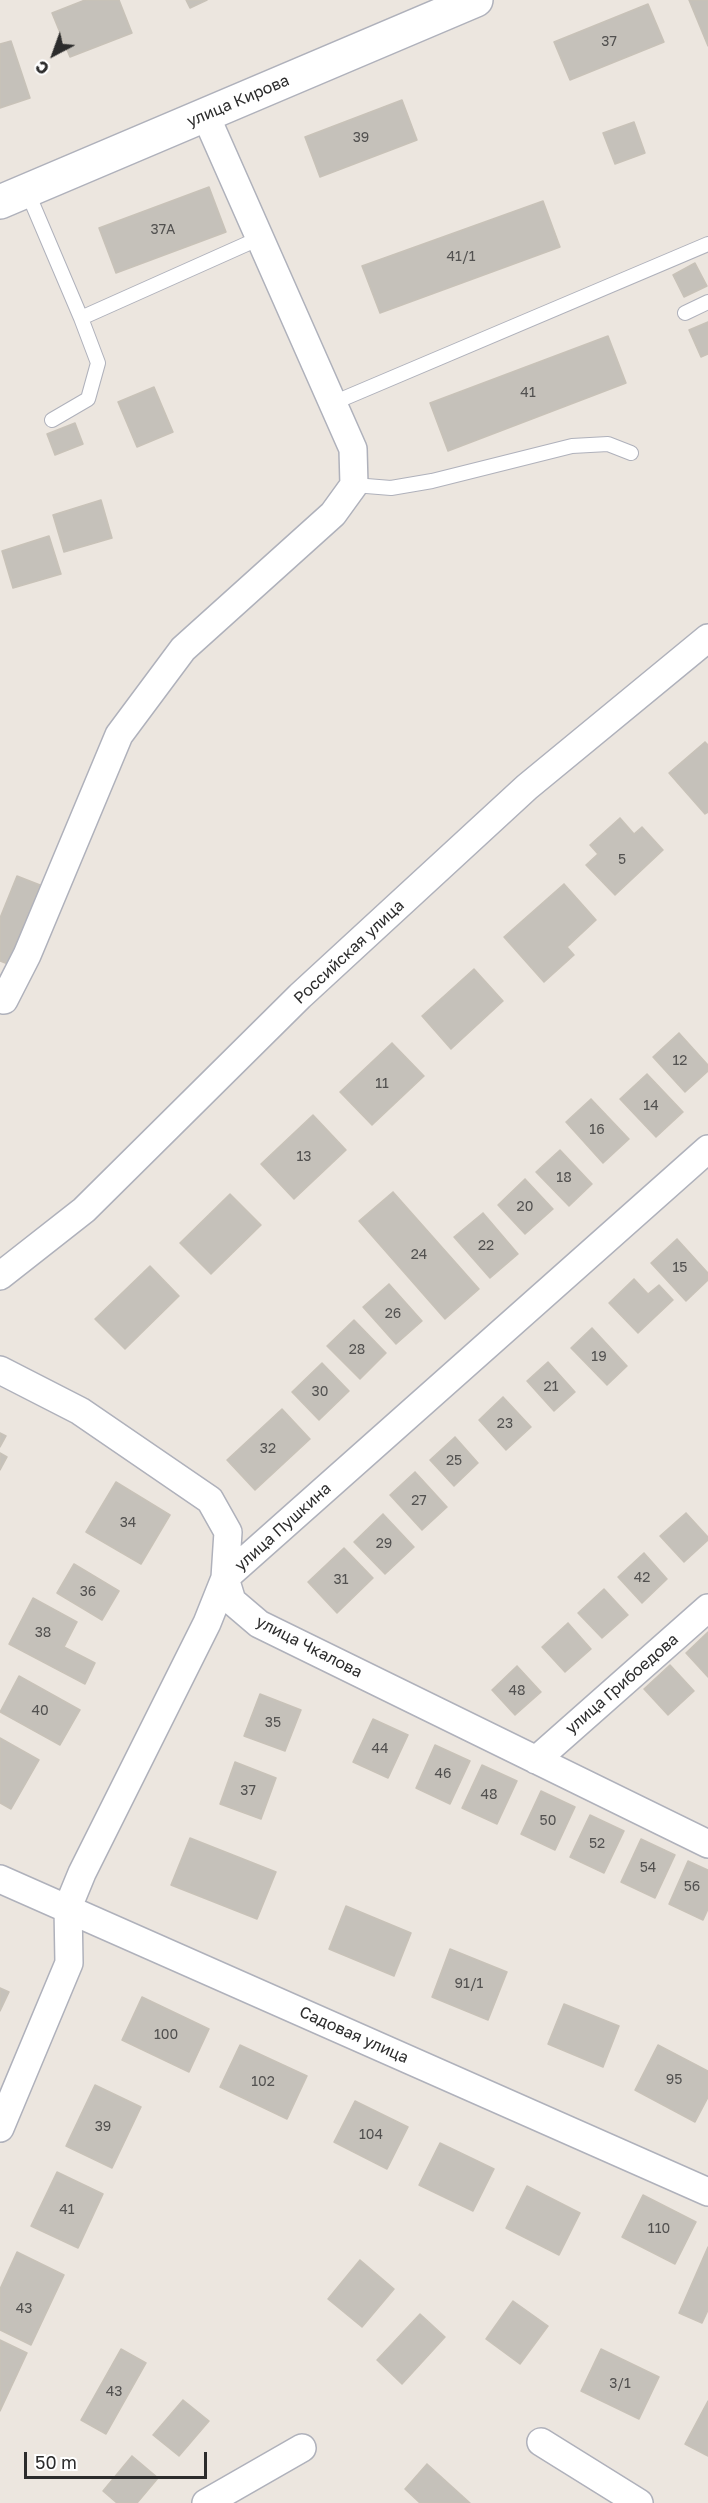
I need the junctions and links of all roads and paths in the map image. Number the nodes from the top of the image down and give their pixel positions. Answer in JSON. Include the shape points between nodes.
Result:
{"nodes":[{"id":1,"x":476,"y":0,"type":"edge"},
{"id":2,"x":205,"y":114,"type":"junction"},
{"id":3,"x":13,"y":196,"type":"edge"},
{"id":4,"x":260,"y":238,"type":"junction"},
{"id":5,"x":708,"y":244,"type":"edge"},
{"id":6,"x":708,"y":302,"type":"edge"},
{"id":7,"x":685,"y":313,"type":"dead end"},
{"id":8,"x":81,"y":318,"type":"junction"},
{"id":9,"x":333,"y":403,"type":"junction"},
{"id":10,"x":52,"y":420,"type":"dead end"},
{"id":11,"x":631,"y":453,"type":"dead end"},
{"id":12,"x":354,"y":485,"type":"junction"},
{"id":13,"x":708,"y":638,"type":"edge"},
{"id":14,"x":2,"y":999,"type":"edge"},
{"id":15,"x":708,"y":1149,"type":"edge"},
{"id":16,"x":0,"y":1275,"type":"edge"},
{"id":17,"x":0,"y":1370,"type":"edge"},
{"id":18,"x":225,"y":1578,"type":"junction"},
{"id":19,"x":708,"y":1608,"type":"edge"},
{"id":20,"x":536,"y":1760,"type":"junction"},
{"id":21,"x":708,"y":1844,"type":"edge"},
{"id":22,"x":0,"y":1879,"type":"edge"},
{"id":23,"x":68,"y":1907,"type":"junction"},
{"id":24,"x":0,"y":2128,"type":"edge"},
{"id":25,"x":708,"y":2192,"type":"edge"},
{"id":26,"x":541,"y":2442,"type":"dead end"},
{"id":27,"x":302,"y":2448,"type":"dead end"},
{"id":28,"x":206,"y":2503,"type":"edge"},
{"id":29,"x":639,"y":2503,"type":"edge"}],
"edges":[{"from":1,"to":2,"type":"main road","name":"улица Кирова"},
{"from":2,"to":3,"type":"main road","name":"улица Кирова"},
{"from":2,"to":4,"type":"street"},
{"from":3,"to":8,"type":"lane"},
{"from":4,"to":8,"type":"lane"},
{"from":4,"to":9,"type":"street"},
{"from":5,"to":9,"type":"lane"},
{"from":6,"to":7,"type":"lane"},
{"from":8,"to":10,"type":"lane","via":[[98,363],[88,399]]},
{"from":9,"to":12,"type":"street","via":[[353,449]]},
{"from":11,"to":12,"type":"lane","via":[[608,444],[572,446],[432,481],[391,488]]},
{"from":12,"to":14,"type":"street","via":[[333,514],[183,649],[119,735],[27,955]]},
{"from":13,"to":16,"type":"street","name":"Российская улица","via":[[527,787],[300,996],[84,1210]]},
{"from":15,"to":18,"type":"street","name":"улица Пушкина"},
{"from":17,"to":18,"type":"street","name":"улица Чкалова","via":[[80,1411],[210,1500],[228,1532]]},
{"from":18,"to":20,"type":"street","name":"улица Чкалова","via":[[232,1601],[259,1624]]},
{"from":18,"to":23,"type":"street","name":"улица Пушкина","via":[[207,1623]]},
{"from":19,"to":20,"type":"street","name":"улица Грибоедова"},
{"from":20,"to":21,"type":"street","name":"улица Чкалова"},
{"from":22,"to":23,"type":"street","name":"Садовая улица"},
{"from":23,"to":24,"type":"street","name":"улица Пушкина","via":[[69,1963]]},
{"from":23,"to":25,"type":"street","name":"Садовая улица"},
{"from":26,"to":29,"type":"street"},
{"from":27,"to":28,"type":"street"}]}
